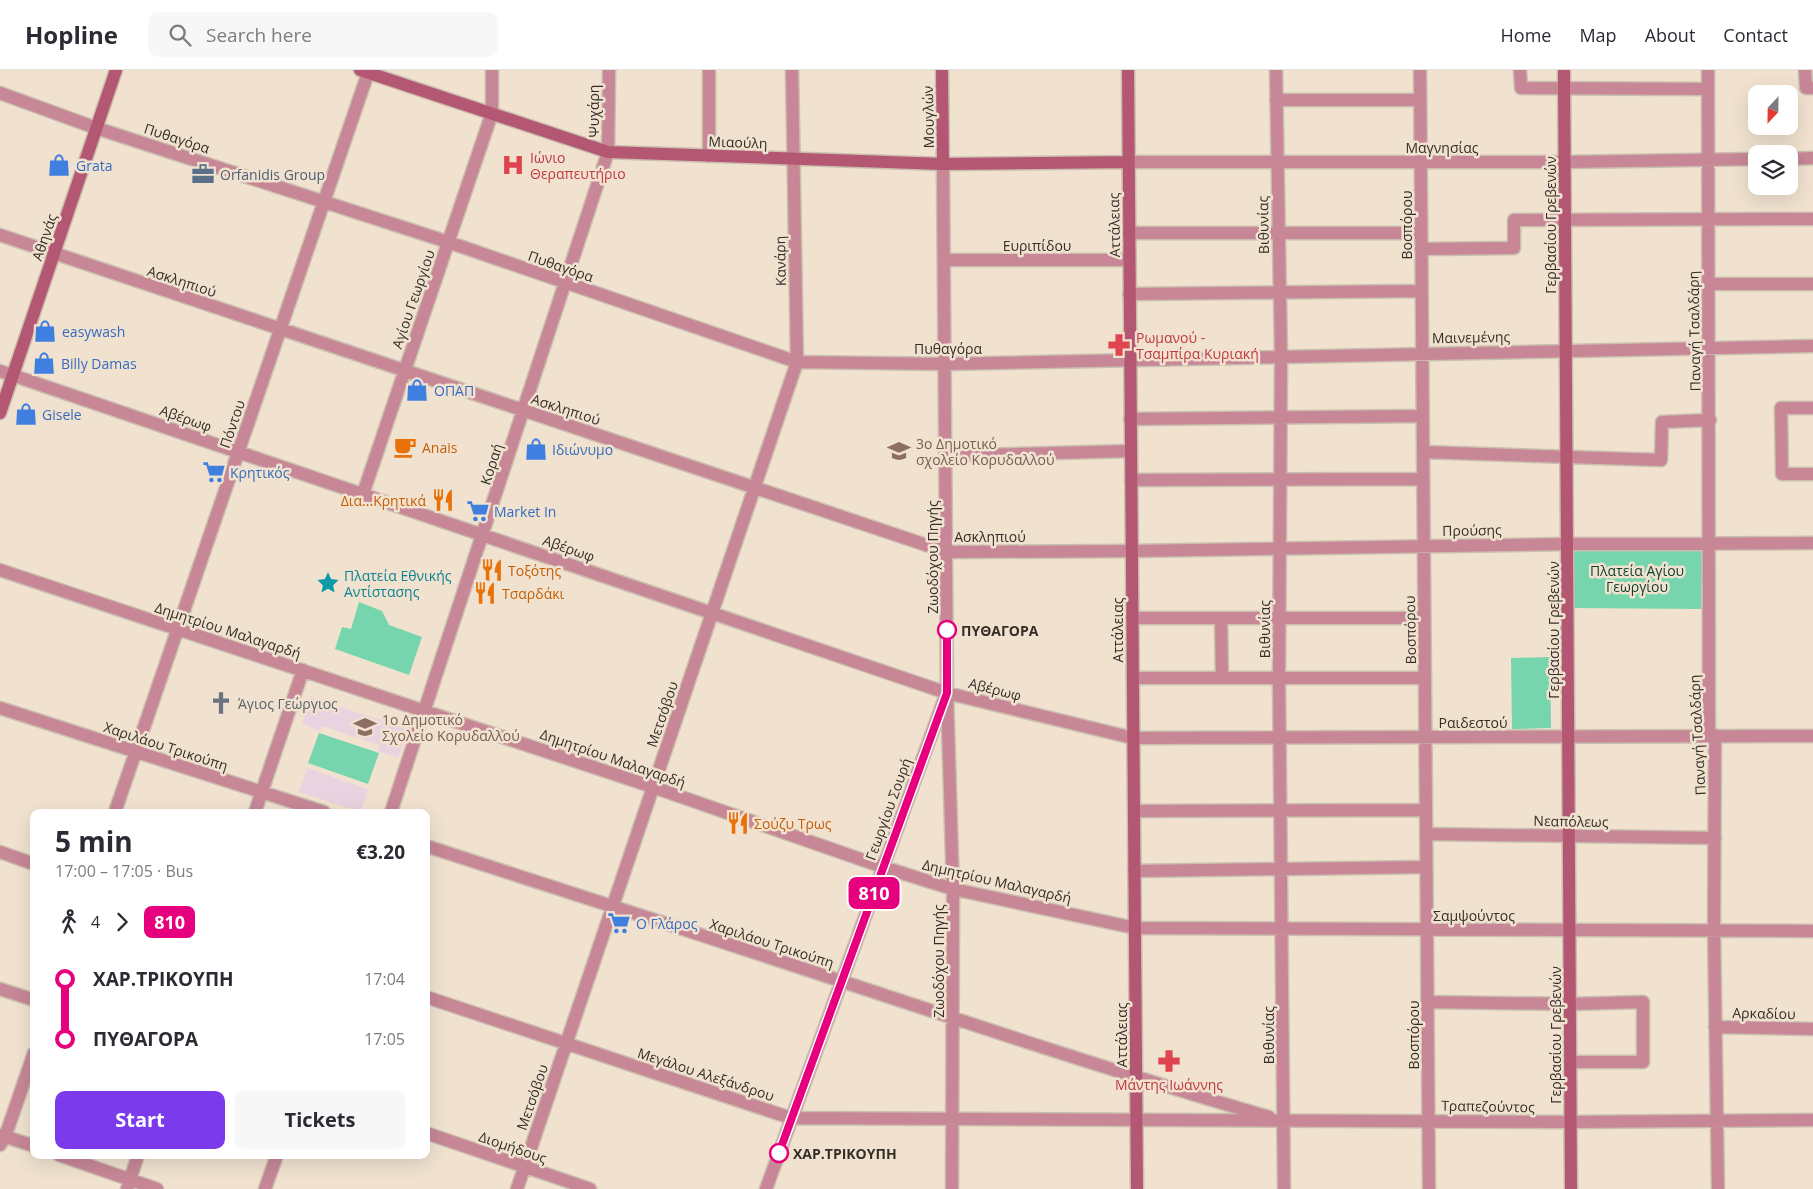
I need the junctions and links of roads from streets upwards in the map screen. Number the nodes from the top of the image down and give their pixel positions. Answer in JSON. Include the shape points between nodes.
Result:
{"nodes":[{"id":1,"x":116,"y":70,"type":"edge"},
{"id":2,"x":492,"y":70,"type":"edge"},
{"id":3,"x":608,"y":70,"type":"edge"},
{"id":4,"x":709,"y":70,"type":"edge"},
{"id":5,"x":792,"y":70,"type":"edge"},
{"id":6,"x":942,"y":70,"type":"edge"},
{"id":7,"x":1128,"y":70,"type":"edge"},
{"id":8,"x":1276,"y":70,"type":"edge"},
{"id":9,"x":1420,"y":70,"type":"edge"},
{"id":10,"x":1520,"y":70,"type":"edge"},
{"id":11,"x":1564,"y":70,"type":"edge"},
{"id":12,"x":1708,"y":70,"type":"edge"},
{"id":13,"x":1805,"y":70,"type":"edge"},
{"id":14,"x":371,"y":72,"type":"edge"},
{"id":15,"x":1809,"y":88,"type":"edge"},
{"id":16,"x":1565,"y":89,"type":"junction"},
{"id":17,"x":1708,"y":89,"type":"junction"},
{"id":18,"x":0,"y":93,"type":"edge"},
{"id":19,"x":1276,"y":100,"type":"junction"},
{"id":20,"x":1420,"y":100,"type":"junction"},
{"id":21,"x":492,"y":113,"type":"junction"},
{"id":22,"x":96,"y":128,"type":"junction"},
{"id":23,"x":608,"y":152,"type":"junction"},
{"id":24,"x":709,"y":156,"type":"junction"},
{"id":25,"x":1798,"y":158,"type":"edge"},
{"id":26,"x":1813,"y":158,"type":"edge"},
{"id":27,"x":793,"y":159,"type":"junction"},
{"id":28,"x":1748,"y":159,"type":"edge"},
{"id":29,"x":1708,"y":160,"type":"junction"},
{"id":30,"x":1128,"y":162,"type":"junction"},
{"id":31,"x":1421,"y":162,"type":"junction"},
{"id":32,"x":1565,"y":162,"type":"junction"},
{"id":33,"x":1276,"y":163,"type":"junction"},
{"id":34,"x":943,"y":164,"type":"junction"},
{"id":35,"x":324,"y":202,"type":"junction"},
{"id":36,"x":1813,"y":219,"type":"edge"},
{"id":37,"x":1708,"y":220,"type":"junction"},
{"id":38,"x":1565,"y":221,"type":"junction"},
{"id":39,"x":1278,"y":232,"type":"junction"},
{"id":40,"x":1129,"y":233,"type":"junction"},
{"id":41,"x":1421,"y":233,"type":"junction"},
{"id":42,"x":0,"y":235,"type":"edge"},
{"id":43,"x":448,"y":242,"type":"junction"},
{"id":44,"x":1421,"y":249,"type":"junction"},
{"id":45,"x":54,"y":254,"type":"junction"},
{"id":46,"x":944,"y":260,"type":"junction"},
{"id":47,"x":1129,"y":260,"type":"junction"},
{"id":48,"x":566,"y":284,"type":"junction"},
{"id":49,"x":1708,"y":284,"type":"junction"},
{"id":50,"x":1813,"y":284,"type":"edge"},
{"id":51,"x":1422,"y":291,"type":"junction"},
{"id":52,"x":1279,"y":292,"type":"junction"},
{"id":53,"x":1129,"y":294,"type":"junction"},
{"id":54,"x":280,"y":329,"type":"junction"},
{"id":55,"x":1813,"y":346,"type":"edge"},
{"id":56,"x":1709,"y":348,"type":"junction"},
{"id":57,"x":1566,"y":350,"type":"junction"},
{"id":58,"x":1422,"y":353,"type":"junction"},
{"id":59,"x":1281,"y":356,"type":"junction"},
{"id":60,"x":1130,"y":359,"type":"junction"},
{"id":61,"x":797,"y":362,"type":"junction"},
{"id":62,"x":945,"y":364,"type":"junction"},
{"id":63,"x":0,"y":371,"type":"edge"},
{"id":64,"x":405,"y":371,"type":"junction"},
{"id":65,"x":13,"y":375,"type":"junction"},
{"id":66,"x":1813,"y":408,"type":"edge"},
{"id":67,"x":524,"y":411,"type":"junction"},
{"id":68,"x":0,"y":413,"type":"edge"},
{"id":69,"x":1280,"y":416,"type":"junction"},
{"id":70,"x":1423,"y":416,"type":"junction"},
{"id":71,"x":1130,"y":419,"type":"junction"},
{"id":72,"x":1710,"y":420,"type":"junction"},
{"id":73,"x":1131,"y":451,"type":"junction"},
{"id":74,"x":238,"y":452,"type":"junction"},
{"id":75,"x":1423,"y":452,"type":"junction"},
{"id":76,"x":946,"y":456,"type":"junction"},
{"id":77,"x":1567,"y":458,"type":"junction"},
{"id":78,"x":1813,"y":474,"type":"edge"},
{"id":79,"x":1280,"y":478,"type":"junction"},
{"id":80,"x":1423,"y":479,"type":"junction"},
{"id":81,"x":1131,"y":480,"type":"junction"},
{"id":82,"x":755,"y":488,"type":"junction"},
{"id":83,"x":363,"y":494,"type":"junction"},
{"id":84,"x":484,"y":535,"type":"junction"},
{"id":85,"x":1710,"y":543,"type":"junction"},
{"id":86,"x":1813,"y":543,"type":"edge"},
{"id":87,"x":1567,"y":544,"type":"junction"},
{"id":88,"x":1424,"y":546,"type":"junction"},
{"id":89,"x":1279,"y":549,"type":"junction"},
{"id":90,"x":1132,"y":551,"type":"junction"},
{"id":91,"x":947,"y":552,"type":"junction"},
{"id":92,"x":0,"y":570,"type":"edge"},
{"id":93,"x":713,"y":612,"type":"junction"},
{"id":94,"x":1132,"y":618,"type":"junction"},
{"id":95,"x":1221,"y":618,"type":"junction"},
{"id":96,"x":1279,"y":618,"type":"junction"},
{"id":97,"x":1424,"y":618,"type":"junction"},
{"id":98,"x":178,"y":629,"type":"junction"},
{"id":99,"x":302,"y":670,"type":"junction"},
{"id":100,"x":1133,"y":678,"type":"junction"},
{"id":101,"x":1222,"y":678,"type":"junction"},
{"id":102,"x":1279,"y":678,"type":"junction"},
{"id":103,"x":1425,"y":678,"type":"junction"},
{"id":104,"x":947,"y":693,"type":"junction"},
{"id":105,"x":0,"y":708,"type":"edge"},
{"id":106,"x":424,"y":711,"type":"junction"},
{"id":107,"x":1715,"y":736,"type":"junction"},
{"id":108,"x":1813,"y":736,"type":"edge"},
{"id":109,"x":1425,"y":737,"type":"junction"},
{"id":110,"x":1568,"y":737,"type":"junction"},
{"id":111,"x":1133,"y":738,"type":"junction"},
{"id":112,"x":1280,"y":738,"type":"junction"},
{"id":113,"x":136,"y":752,"type":"junction"},
{"id":114,"x":653,"y":787,"type":"junction"},
{"id":115,"x":262,"y":792,"type":"junction"},
{"id":116,"x":116,"y":809,"type":"edge"},
{"id":117,"x":256,"y":809,"type":"edge"},
{"id":118,"x":315,"y":809,"type":"edge"},
{"id":119,"x":392,"y":809,"type":"edge"},
{"id":120,"x":1282,"y":810,"type":"junction"},
{"id":121,"x":1426,"y":810,"type":"junction"},
{"id":122,"x":1134,"y":811,"type":"junction"},
{"id":123,"x":1426,"y":834,"type":"junction"},
{"id":124,"x":1569,"y":836,"type":"junction"},
{"id":125,"x":1715,"y":838,"type":"junction"},
{"id":126,"x":430,"y":847,"type":"edge"},
{"id":127,"x":0,"y":852,"type":"edge"},
{"id":128,"x":30,"y":863,"type":"edge"},
{"id":129,"x":883,"y":867,"type":"junction"},
{"id":130,"x":1426,"y":867,"type":"junction"},
{"id":131,"x":1282,"y":869,"type":"junction"},
{"id":132,"x":1134,"y":871,"type":"junction"},
{"id":133,"x":953,"y":889,"type":"junction"},
{"id":134,"x":613,"y":907,"type":"junction"},
{"id":135,"x":1135,"y":928,"type":"junction"},
{"id":136,"x":1714,"y":929,"type":"junction"},
{"id":137,"x":1283,"y":930,"type":"junction"},
{"id":138,"x":1427,"y":930,"type":"junction"},
{"id":139,"x":1569,"y":930,"type":"junction"},
{"id":140,"x":1813,"y":931,"type":"edge"},
{"id":141,"x":842,"y":981,"type":"junction"},
{"id":142,"x":0,"y":989,"type":"edge"},
{"id":143,"x":430,"y":998,"type":"edge"},
{"id":144,"x":30,"y":999,"type":"edge"},
{"id":145,"x":1428,"y":1002,"type":"junction"},
{"id":146,"x":1570,"y":1004,"type":"junction"},
{"id":147,"x":954,"y":1020,"type":"junction"},
{"id":148,"x":1715,"y":1027,"type":"junction"},
{"id":149,"x":1813,"y":1029,"type":"edge"},
{"id":150,"x":566,"y":1043,"type":"junction"},
{"id":151,"x":1570,"y":1062,"type":"junction"},
{"id":152,"x":30,"y":1064,"type":"edge"},
{"id":153,"x":1136,"y":1079,"type":"junction"},
{"id":154,"x":791,"y":1118,"type":"junction"},
{"id":155,"x":1716,"y":1119,"type":"junction"},
{"id":156,"x":952,"y":1120,"type":"junction"},
{"id":157,"x":1136,"y":1120,"type":"junction"},
{"id":158,"x":1429,"y":1120,"type":"junction"},
{"id":159,"x":1813,"y":1120,"type":"edge"},
{"id":160,"x":1283,"y":1121,"type":"junction"},
{"id":161,"x":1570,"y":1122,"type":"junction"},
{"id":162,"x":430,"y":1135,"type":"edge"},
{"id":163,"x":2,"y":1139,"type":"edge"},
{"id":164,"x":30,"y":1145,"type":"edge"},
{"id":165,"x":69,"y":1159,"type":"edge"},
{"id":166,"x":137,"y":1159,"type":"edge"},
{"id":167,"x":276,"y":1159,"type":"edge"},
{"id":168,"x":524,"y":1167,"type":"junction"},
{"id":169,"x":128,"y":1184,"type":"edge"},
{"id":170,"x":158,"y":1189,"type":"edge"},
{"id":171,"x":265,"y":1189,"type":"edge"},
{"id":172,"x":517,"y":1189,"type":"edge"},
{"id":173,"x":590,"y":1189,"type":"edge"},
{"id":174,"x":766,"y":1189,"type":"edge"},
{"id":175,"x":952,"y":1189,"type":"edge"},
{"id":176,"x":1137,"y":1189,"type":"edge"},
{"id":177,"x":1284,"y":1189,"type":"edge"},
{"id":178,"x":1429,"y":1189,"type":"edge"},
{"id":179,"x":1570,"y":1189,"type":"edge"},
{"id":180,"x":1718,"y":1189,"type":"edge"}],
"edges":[{"from":1,"to":22,"type":"street","name":"Αθηνάς"},
{"from":2,"to":21,"type":"street","name":"Αγίου Γεωργίου"},
{"from":3,"to":23,"type":"street","name":"Ψυχάρη"},
{"from":4,"to":24,"type":"street"},
{"from":5,"to":27,"type":"street","name":"Κανάρη"},
{"from":6,"to":34,"type":"street","name":"Μουγλών"},
{"from":7,"to":30,"type":"street","name":"Αττάλειας"},
{"from":8,"to":19,"type":"street","name":"Βιθυνίας"},
{"from":9,"to":20,"type":"street","name":"Βοσπόρου"},
{"from":10,"to":16,"type":"street","via":[[1521,88]]},
{"from":11,"to":16,"type":"street","name":"Γερβασίου Γρεβενών"},
{"from":12,"to":17,"type":"street","name":"Παναγή Τσαλδάρη"},
{"from":13,"to":15,"type":"street"},
{"from":14,"to":21,"type":"street","name":"Μιαούλη"},
{"from":14,"to":35,"type":"street","name":"Πόντου"},
{"from":16,"to":17,"type":"street"},
{"from":16,"to":32,"type":"street","name":"Γερβασίου Γρεβενών"},
{"from":17,"to":29,"type":"street","name":"Παναγή Τσαλδάρη"},
{"from":18,"to":22,"type":"street","name":"Πυθαγόρα"},
{"from":19,"to":20,"type":"street"},
{"from":19,"to":33,"type":"street","name":"Βιθυνίας"},
{"from":20,"to":31,"type":"street","name":"Βοσπόρου"},
{"from":21,"to":23,"type":"street","name":"Μιαούλη"},
{"from":21,"to":43,"type":"street","name":"Αγίου Γεωργίου"},
{"from":22,"to":35,"type":"street","name":"Πυθαγόρα"},
{"from":22,"to":45,"type":"street","name":"Αθηνάς"},
{"from":23,"to":24,"type":"street","name":"Μιαούλη"},
{"from":23,"to":48,"type":"street","name":"Κοραή"},
{"from":24,"to":27,"type":"street","name":"Μιαούλη"},
{"from":25,"to":26,"type":"street"},
{"from":27,"to":34,"type":"street","name":"Μιαούλη"},
{"from":27,"to":61,"type":"street","name":"Κανάρη"},
{"from":28,"to":29,"type":"street","name":"Μαγνησίας"},
{"from":29,"to":32,"type":"street","name":"Μαγνησίας"},
{"from":29,"to":37,"type":"street","name":"Παναγή Τσαλδάρη"},
{"from":30,"to":33,"type":"street","name":"Μαγνησίας"},
{"from":30,"to":34,"type":"street","name":"Μιαούλη"},
{"from":30,"to":40,"type":"street","name":"Αττάλειας"},
{"from":31,"to":32,"type":"street","name":"Μαγνησίας"},
{"from":31,"to":33,"type":"street","name":"Μαγνησίας"},
{"from":31,"to":41,"type":"street","name":"Βοσπόρου"},
{"from":32,"to":38,"type":"street","name":"Γερβασίου Γρεβενών"},
{"from":33,"to":39,"type":"street","name":"Βιθυνίας"},
{"from":34,"to":46,"type":"street","name":"Ζωοδόχου Πηγής"},
{"from":35,"to":43,"type":"street","name":"Πυθαγόρα"},
{"from":35,"to":54,"type":"street","name":"Πόντου"},
{"from":36,"to":37,"type":"street"},
{"from":37,"to":38,"type":"street"},
{"from":37,"to":49,"type":"street","name":"Παναγή Τσαλδάρη"},
{"from":38,"to":44,"type":"street","via":[[1514,220],[1514,248]]},
{"from":38,"to":57,"type":"street","name":"Γερβασίου Γρεβενών"},
{"from":39,"to":40,"type":"street"},
{"from":39,"to":41,"type":"street"},
{"from":39,"to":52,"type":"street","name":"Βιθυνίας"},
{"from":40,"to":47,"type":"street","name":"Αττάλειας"},
{"from":41,"to":44,"type":"street","name":"Βοσπόρου"},
{"from":42,"to":45,"type":"street","name":"Ασκληπιού"},
{"from":43,"to":48,"type":"street","name":"Πυθαγόρα"},
{"from":43,"to":64,"type":"street","name":"Αγίου Γεωργίου"},
{"from":44,"to":51,"type":"street","name":"Βοσπόρου"},
{"from":45,"to":54,"type":"street","name":"Ασκληπιού"},
{"from":45,"to":65,"type":"street","name":"Αθηνάς"},
{"from":46,"to":47,"type":"street","name":"Ευριπίδου"},
{"from":46,"to":62,"type":"street","name":"Ζωοδόχου Πηγής"},
{"from":47,"to":53,"type":"street","name":"Αττάλειας"},
{"from":48,"to":61,"type":"street","name":"Πυθαγόρα"},
{"from":48,"to":67,"type":"street","name":"Κοραή"},
{"from":49,"to":50,"type":"street"},
{"from":49,"to":56,"type":"street","name":"Παναγή Τσαλδάρη"},
{"from":51,"to":52,"type":"street"},
{"from":51,"to":58,"type":"street","name":"Βοσπόρου"},
{"from":52,"to":53,"type":"street"},
{"from":52,"to":59,"type":"street","name":"Βιθυνίας"},
{"from":53,"to":60,"type":"street","name":"Αττάλειας"},
{"from":54,"to":64,"type":"street","name":"Ασκληπιού"},
{"from":54,"to":74,"type":"street","name":"Πόντου"},
{"from":55,"to":56,"type":"street","name":"Μαινεμένης"},
{"from":56,"to":57,"type":"street","name":"Μαινεμένης"},
{"from":56,"to":72,"type":"street","name":"Παναγή Τσαλδάρη"},
{"from":57,"to":58,"type":"street","name":"Μαινεμένης"},
{"from":57,"to":77,"type":"street","name":"Γερβασίου Γρεβενών"},
{"from":58,"to":59,"type":"street","name":"Μαινεμένης"},
{"from":58,"to":70,"type":"street","name":"Βοσπόρου"},
{"from":59,"to":60,"type":"street","name":"Μαινεμένης"},
{"from":59,"to":69,"type":"street","name":"Βιθυνίας"},
{"from":60,"to":62,"type":"street","name":"Πυθαγόρα"},
{"from":60,"to":71,"type":"street","name":"Αττάλειας"},
{"from":61,"to":62,"type":"street","name":"Πυθαγόρα"},
{"from":61,"to":82,"type":"street","name":"Μετσόβου"},
{"from":62,"to":76,"type":"street","name":"Ζωοδόχου Πηγής"},
{"from":63,"to":65,"type":"street","name":"Αβέρωφ"},
{"from":64,"to":67,"type":"street","name":"Ασκληπιού"},
{"from":64,"to":83,"type":"street","name":"Αγίου Γεωργίου"},
{"from":65,"to":68,"type":"street","name":"Αθηνάς"},
{"from":65,"to":74,"type":"street","name":"Αβέρωφ"},
{"from":66,"to":78,"type":"street","via":[[1781,408],[1782,474]]},
{"from":67,"to":82,"type":"street","name":"Ασκληπιού"},
{"from":67,"to":84,"type":"street","name":"Κοραή"},
{"from":69,"to":70,"type":"street"},
{"from":69,"to":71,"type":"street"},
{"from":69,"to":79,"type":"street","name":"Βιθυνίας"},
{"from":70,"to":75,"type":"street","name":"Βοσπόρου"},
{"from":71,"to":73,"type":"street","name":"Αττάλειας"},
{"from":72,"to":77,"type":"street","via":[[1662,422],[1661,460]]},
{"from":72,"to":85,"type":"street","name":"Παναγή Τσαλδάρη"},
{"from":73,"to":76,"type":"street"},
{"from":73,"to":81,"type":"street","name":"Αττάλειας"},
{"from":74,"to":83,"type":"street","name":"Αβέρωφ"},
{"from":74,"to":98,"type":"street","name":"Πόντου"},
{"from":75,"to":77,"type":"street"},
{"from":75,"to":80,"type":"street","name":"Βοσπόρου"},
{"from":76,"to":91,"type":"street","name":"Ζωοδόχου Πηγής"},
{"from":77,"to":87,"type":"street","name":"Γερβασίου Γρεβενών"},
{"from":79,"to":80,"type":"street"},
{"from":79,"to":81,"type":"street"},
{"from":79,"to":89,"type":"street","name":"Βιθυνίας"},
{"from":80,"to":88,"type":"street","name":"Βοσπόρου"},
{"from":81,"to":90,"type":"street","name":"Αττάλειας"},
{"from":82,"to":91,"type":"street","name":"Ασκληπιού"},
{"from":82,"to":93,"type":"street","name":"Μετσόβου"},
{"from":83,"to":84,"type":"street","name":"Αβέρωφ"},
{"from":84,"to":93,"type":"street","name":"Αβέρωφ"},
{"from":84,"to":106,"type":"street","name":"Κοραή"},
{"from":85,"to":86,"type":"street","name":"Προύσης"},
{"from":85,"to":87,"type":"street","name":"Προύσης"},
{"from":85,"to":107,"type":"street","name":"Παναγή Τσαλδάρη","via":[[1709,731]]},
{"from":87,"to":88,"type":"street","name":"Προύσης"},
{"from":87,"to":110,"type":"street","name":"Γερβασίου Γρεβενών"},
{"from":88,"to":89,"type":"street","name":"Προύσης"},
{"from":88,"to":97,"type":"street","name":"Βοσπόρου"},
{"from":89,"to":90,"type":"street","name":"Προύσης"},
{"from":89,"to":96,"type":"street","name":"Βιθυνίας"},
{"from":90,"to":91,"type":"street","name":"Ασκληπιού"},
{"from":90,"to":94,"type":"street","name":"Αττάλειας"},
{"from":91,"to":104,"type":"street","name":"Ζωοδόχου Πηγής"},
{"from":92,"to":98,"type":"street","name":"Δημητρίου Μαλαγαρδή"},
{"from":93,"to":104,"type":"street","name":"Αβέρωφ"},
{"from":93,"to":114,"type":"street","name":"Μετσόβου"},
{"from":94,"to":95,"type":"street"},
{"from":94,"to":100,"type":"street","name":"Αττάλειας"},
{"from":95,"to":96,"type":"street"},
{"from":95,"to":101,"type":"street"},
{"from":96,"to":97,"type":"street"},
{"from":96,"to":102,"type":"street","name":"Βιθυνίας"},
{"from":97,"to":103,"type":"street","name":"Βοσπόρου"},
{"from":98,"to":99,"type":"street","name":"Δημητρίου Μαλαγαρδή"},
{"from":98,"to":113,"type":"street","name":"Πόντου"},
{"from":99,"to":106,"type":"street","name":"Δημητρίου Μαλαγαρδή"},
{"from":99,"to":115,"type":"street"},
{"from":100,"to":101,"type":"street"},
{"from":100,"to":111,"type":"street","name":"Αττάλειας"},
{"from":101,"to":102,"type":"street"},
{"from":102,"to":103,"type":"street"},
{"from":102,"to":112,"type":"street","name":"Βιθυνίας"},
{"from":103,"to":109,"type":"street","name":"Βοσπόρου"},
{"from":104,"to":111,"type":"street","name":"Αβέρωφ"},
{"from":104,"to":129,"type":"street","name":"Γεωργίου Σουρή"},
{"from":104,"to":133,"type":"street","name":"Ζωοδόχου Πηγής"},
{"from":105,"to":113,"type":"street","name":"Χαριλάου Τρικούπη"},
{"from":106,"to":114,"type":"street","name":"Δημητρίου Μαλαγαρδή"},
{"from":106,"to":119,"type":"street","name":"Κοραή"},
{"from":107,"to":108,"type":"street","name":"Ραιδεστού"},
{"from":107,"to":110,"type":"street","name":"Ραιδεστού"},
{"from":107,"to":125,"type":"street","name":"Παναγή Τσαλδάρη"},
{"from":109,"to":110,"type":"street","name":"Ραιδεστού"},
{"from":109,"to":112,"type":"street","name":"Ραιδεστού"},
{"from":109,"to":121,"type":"street","name":"Βοσπόρου"},
{"from":110,"to":124,"type":"street","name":"Γερβασίου Γρεβενών"},
{"from":111,"to":112,"type":"street","name":"Ραιδεστού"},
{"from":111,"to":122,"type":"street","name":"Αττάλειας"},
{"from":112,"to":120,"type":"street","name":"Βιθυνίας"},
{"from":113,"to":115,"type":"street","name":"Χαριλάου Τρικούπη"},
{"from":113,"to":116,"type":"street","name":"Πόντου"},
{"from":114,"to":129,"type":"street","name":"Δημητρίου Μαλαγαρδή"},
{"from":114,"to":134,"type":"street","name":"Μετσόβου"},
{"from":115,"to":117,"type":"street"},
{"from":115,"to":118,"type":"street","name":"Χαριλάου Τρικούπη"},
{"from":120,"to":121,"type":"street"},
{"from":120,"to":122,"type":"street"},
{"from":120,"to":131,"type":"street","name":"Βιθυνίας"},
{"from":121,"to":123,"type":"street","name":"Βοσπόρου"},
{"from":122,"to":132,"type":"street","name":"Αττάλειας"},
{"from":123,"to":124,"type":"street","name":"Νεαπόλεως"},
{"from":123,"to":130,"type":"street","name":"Βοσπόρου"},
{"from":124,"to":125,"type":"street","name":"Νεαπόλεως"},
{"from":124,"to":139,"type":"street","name":"Γερβασίου Γρεβενών"},
{"from":125,"to":136,"type":"street","name":"Παναγή Τσαλδάρη"},
{"from":126,"to":134,"type":"street","name":"Χαριλάου Τρικούπη"},
{"from":127,"to":128,"type":"street"},
{"from":129,"to":133,"type":"street","name":"Δημητρίου Μαλαγαρδή"},
{"from":129,"to":141,"type":"street","name":"Γεωργίου Σουρή"},
{"from":130,"to":131,"type":"street"},
{"from":130,"to":138,"type":"street","name":"Βοσπόρου"},
{"from":131,"to":132,"type":"street"},
{"from":131,"to":137,"type":"street","name":"Βιθυνίας"},
{"from":132,"to":135,"type":"street","name":"Αττάλειας"},
{"from":133,"to":135,"type":"street","name":"Δημητρίου Μαλαγαρδή"},
{"from":133,"to":147,"type":"street","name":"Ζωοδόχου Πηγής"},
{"from":134,"to":141,"type":"street","name":"Χαριλάου Τρικούπη"},
{"from":134,"to":150,"type":"street","name":"Μετσόβου"},
{"from":135,"to":137,"type":"street","name":"Σαμψούντος"},
{"from":135,"to":153,"type":"street","name":"Αττάλειας"},
{"from":136,"to":139,"type":"street","name":"Σαμψούντος"},
{"from":136,"to":140,"type":"street","name":"Σαμψούντος"},
{"from":136,"to":148,"type":"street","name":"Παναγή Τσαλδάρη"},
{"from":137,"to":138,"type":"street","name":"Σαμψούντος"},
{"from":137,"to":160,"type":"street","name":"Βιθυνίας"},
{"from":138,"to":139,"type":"street","name":"Σαμψούντος"},
{"from":138,"to":145,"type":"street","name":"Βοσπόρου"},
{"from":139,"to":146,"type":"street","name":"Γερβασίου Γρεβενών"},
{"from":141,"to":147,"type":"street","name":"Χαριλάου Τρικούπη"},
{"from":141,"to":154,"type":"street","name":"Γεωργίου Σουρή"},
{"from":142,"to":144,"type":"street"},
{"from":143,"to":150,"type":"street","name":"Μεγάλου Αλεξάνδρου"},
{"from":145,"to":146,"type":"street"},
{"from":145,"to":158,"type":"street","name":"Βοσπόρου"},
{"from":146,"to":151,"type":"street","name":"Γερβασίου Γρεβενών"},
{"from":146,"to":151,"type":"street","via":[[1643,1002],[1643,1062]]},
{"from":147,"to":153,"type":"street","name":"Χαριλάου Τρικούπη"},
{"from":147,"to":156,"type":"street","name":"Ζωοδόχου Πηγής"},
{"from":148,"to":149,"type":"street","name":"Αρκαδίου"},
{"from":148,"to":155,"type":"street","name":"Παναγή Τσαλδάρη"},
{"from":150,"to":154,"type":"street","name":"Μεγάλου Αλεξάνδρου"},
{"from":150,"to":168,"type":"street","name":"Μετσόβου"},
{"from":151,"to":161,"type":"street","name":"Γερβασίου Γρεβενών"},
{"from":152,"to":163,"type":"street"},
{"from":153,"to":157,"type":"street","name":"Αττάλειας"},
{"from":153,"to":160,"type":"street","name":"Τραπεζούντος"},
{"from":154,"to":156,"type":"street","name":"Μεγάλου Αλεξάνδρου"},
{"from":154,"to":174,"type":"street","name":"Γεωργίου Σουρή"},
{"from":155,"to":159,"type":"street","name":"Τραπεζούντος"},
{"from":155,"to":161,"type":"street","name":"Τραπεζούντος"},
{"from":155,"to":180,"type":"street","name":"Παναγή Τσαλδάρη"},
{"from":156,"to":157,"type":"street","name":"Μεγάλου Αλεξάνδρου"},
{"from":156,"to":175,"type":"street","name":"Ζωοδόχου Πηγής"},
{"from":157,"to":160,"type":"street","name":"Τραπεζούντος"},
{"from":157,"to":176,"type":"street","name":"Αττάλειας"},
{"from":158,"to":160,"type":"street","name":"Τραπεζούντος"},
{"from":158,"to":161,"type":"street","name":"Τραπεζούντος"},
{"from":158,"to":178,"type":"street","name":"Βοσπόρου"},
{"from":160,"to":177,"type":"street","name":"Βιθυνίας"},
{"from":161,"to":179,"type":"street","name":"Γερβασίου Γρεβενών"},
{"from":162,"to":168,"type":"street","name":"Διομήδους"},
{"from":163,"to":164,"type":"street"},
{"from":165,"to":169,"type":"street"},
{"from":166,"to":169,"type":"street"},
{"from":167,"to":171,"type":"street"},
{"from":168,"to":172,"type":"street","name":"Μετσόβου"},
{"from":168,"to":173,"type":"street","name":"Διομήδους"},
{"from":169,"to":170,"type":"street"}]}
